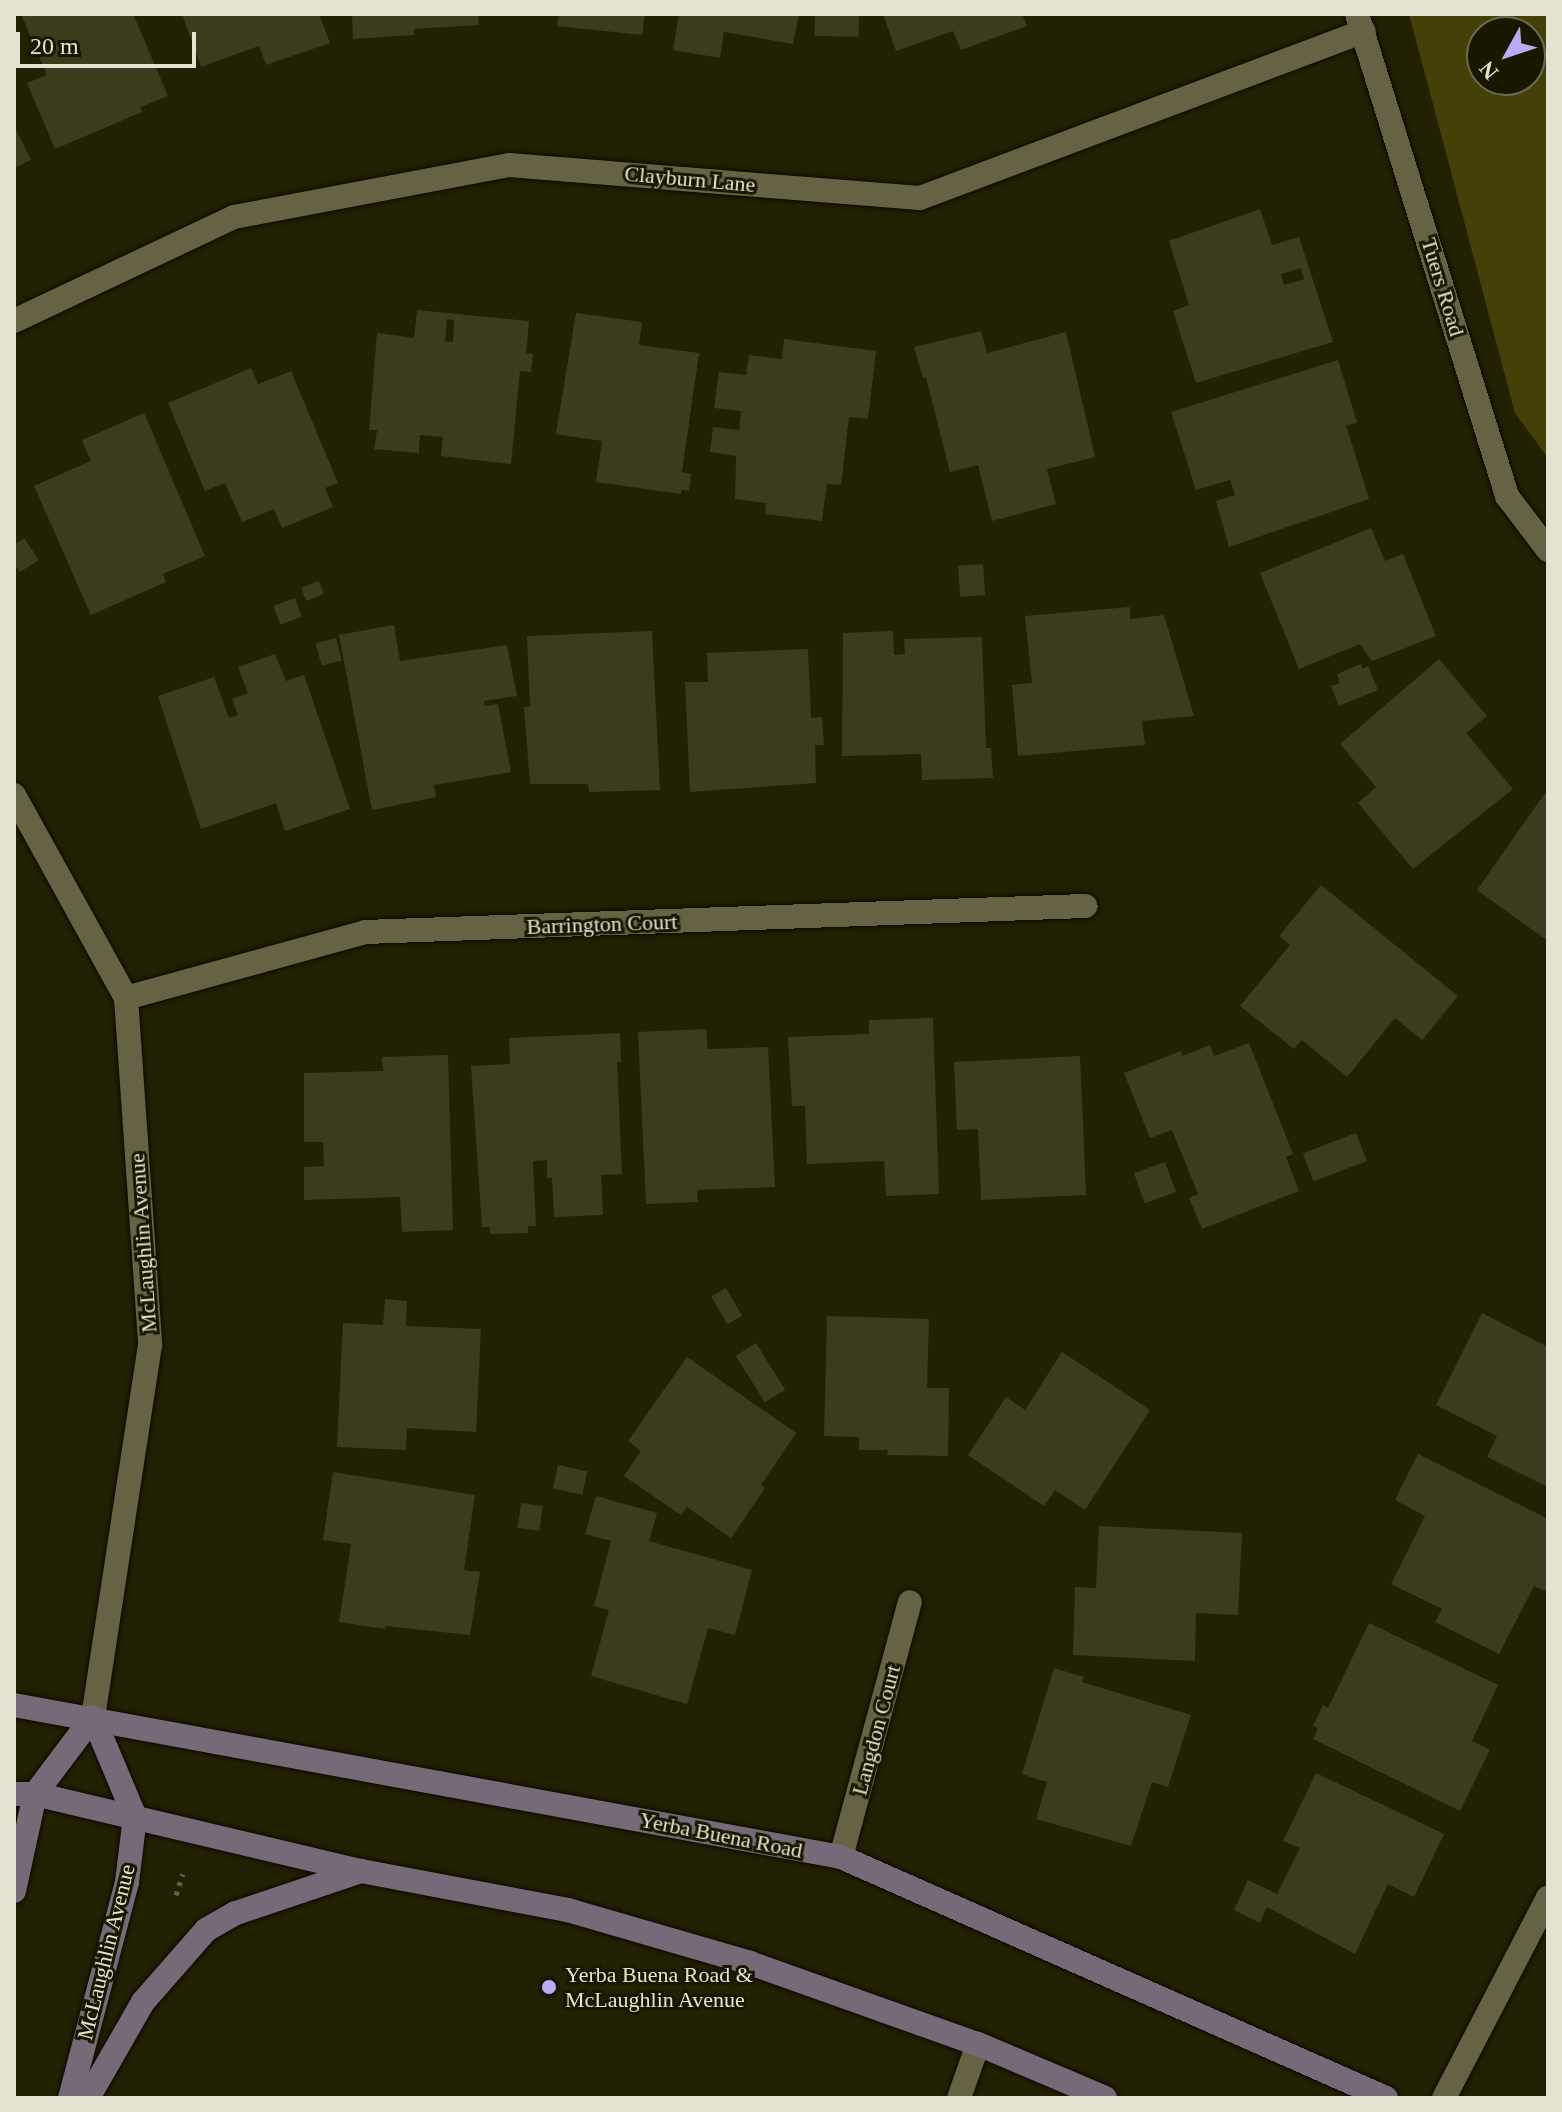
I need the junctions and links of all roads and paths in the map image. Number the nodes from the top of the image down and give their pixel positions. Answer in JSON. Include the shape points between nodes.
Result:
{"nodes":[{"id":1,"x":1360,"y":22,"type":"edge"},
{"id":2,"x":14,"y":321,"type":"edge"},
{"id":3,"x":1548,"y":550,"type":"edge"},
{"id":4,"x":14,"y":795,"type":"edge"},
{"id":5,"x":1086,"y":906,"type":"dead end"},
{"id":6,"x":126,"y":998,"type":"junction"},
{"id":7,"x":910,"y":1602,"type":"dead end"},
{"id":8,"x":14,"y":1705,"type":"edge"},
{"id":9,"x":93,"y":1717,"type":"junction"},
{"id":10,"x":25,"y":1794,"type":"edge"},
{"id":11,"x":135,"y":1817,"type":"junction"},
{"id":12,"x":841,"y":1857,"type":"junction"},
{"id":13,"x":361,"y":1871,"type":"junction"},
{"id":14,"x":14,"y":1891,"type":"edge"},
{"id":15,"x":1548,"y":1897,"type":"edge"},
{"id":16,"x":978,"y":2044,"type":"junction"},
{"id":17,"x":70,"y":2098,"type":"edge"},
{"id":18,"x":88,"y":2098,"type":"edge"},
{"id":19,"x":959,"y":2098,"type":"edge"},
{"id":20,"x":1105,"y":2098,"type":"edge"},
{"id":21,"x":1386,"y":2098,"type":"edge"},
{"id":22,"x":1444,"y":2098,"type":"edge"}],
"edges":[{"from":1,"to":2,"type":"street","name":"Clayburn Lane","via":[[920,198],[509,165],[234,217]]},
{"from":1,"to":3,"type":"street","name":"Tuers Road","via":[[1507,496]]},
{"from":4,"to":6,"type":"street","name":"McLaughlin Avenue"},
{"from":5,"to":6,"type":"street","name":"Barrington Court","via":[[365,932]]},
{"from":6,"to":9,"type":"street","name":"McLaughlin Avenue","via":[[150,1345]]},
{"from":7,"to":12,"type":"street","name":"Langdon Court"},
{"from":8,"to":9,"type":"main road","name":"Yerba Buena Road"},
{"from":9,"to":10,"type":"main road","name":"McLaughlin Avenue"},
{"from":9,"to":11,"type":"main road","name":"McLaughlin Avenue"},
{"from":9,"to":12,"type":"main road","name":"Yerba Buena Road"},
{"from":10,"to":11,"type":"main road"},
{"from":10,"to":14,"type":"main road","name":"McLaughlin Avenue"},
{"from":11,"to":13,"type":"main road"},
{"from":11,"to":17,"type":"main road","name":"McLaughlin Avenue","via":[[127,1882]]},
{"from":12,"to":21,"type":"main road","name":"Yerba Buena Road"},
{"from":13,"to":16,"type":"main road","via":[[568,1910],[750,1963]]},
{"from":13,"to":18,"type":"main road","via":[[236,1913],[206,1930],[143,2002]]},
{"from":15,"to":22,"type":"street"},
{"from":16,"to":19,"type":"street"},
{"from":16,"to":20,"type":"main road"}]}
